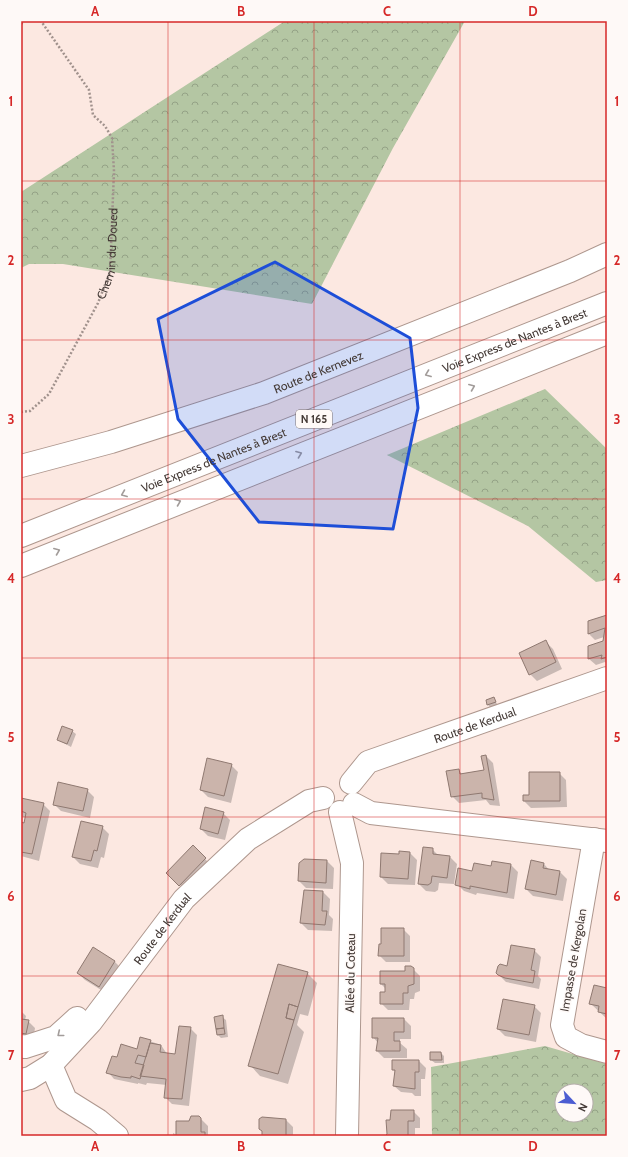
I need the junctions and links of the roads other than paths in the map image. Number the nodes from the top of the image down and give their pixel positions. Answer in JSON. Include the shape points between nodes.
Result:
{"nodes":[{"id":1,"x":607,"y":254,"type":"edge"},
{"id":2,"x":607,"y":303,"type":"edge"},
{"id":3,"x":607,"y":333,"type":"edge"},
{"id":4,"x":21,"y":466,"type":"edge"},
{"id":5,"x":21,"y":536,"type":"edge"},
{"id":6,"x":21,"y":566,"type":"edge"},
{"id":7,"x":607,"y":678,"type":"edge"},
{"id":8,"x":323,"y":798,"type":"junction"},
{"id":9,"x":348,"y":799,"type":"junction"},
{"id":10,"x":600,"y":840,"type":"edge"},
{"id":11,"x":91,"y":1022,"type":"junction"},
{"id":12,"x":21,"y":1046,"type":"edge"},
{"id":13,"x":607,"y":1052,"type":"edge"},
{"id":14,"x":51,"y":1065,"type":"junction"},
{"id":15,"x":21,"y":1080,"type":"edge"},
{"id":16,"x":117,"y":1136,"type":"edge"},
{"id":17,"x":347,"y":1136,"type":"edge"}],
"edges":[{"from":1,"to":4,"type":"main road","name":"Route de Kernevez","via":[[264,393],[111,442]]},
{"from":2,"to":5,"type":"main road","name":"Voie Express de Nantes à Brest","number":"N 165","one_way":true},
{"from":6,"to":3,"type":"main road","number":"N 165","one_way":true},
{"from":7,"to":9,"type":"main road","name":"Route de Kerdual","via":[[368,762]]},
{"from":8,"to":9,"type":"main road","via":[[331,809]]},
{"from":8,"to":9,"type":"main road","via":[[325,788],[332,780],[342,779]]},
{"from":8,"to":11,"type":"main road","name":"Route de Kerdual","via":[[309,801],[248,839],[184,898]]},
{"from":9,"to":10,"type":"main road","via":[[371,813]]},
{"from":9,"to":17,"type":"main road","name":"Allée du Coteau","via":[[352,863]]},
{"from":10,"to":13,"type":"main road","name":"Impasse de Kergolan","via":[[562,1025],[566,1037],[581,1045]]},
{"from":11,"to":12,"type":"main road","one_way":true,"via":[[79,1016],[56,1037]]},
{"from":11,"to":14,"type":"main road","name":"Route de Kerdual"},
{"from":14,"to":15,"type":"main road","name":"Route de Kerdual","via":[[30,1078]]},
{"from":14,"to":16,"type":"main road","via":[[66,1100],[98,1120]]}]}
